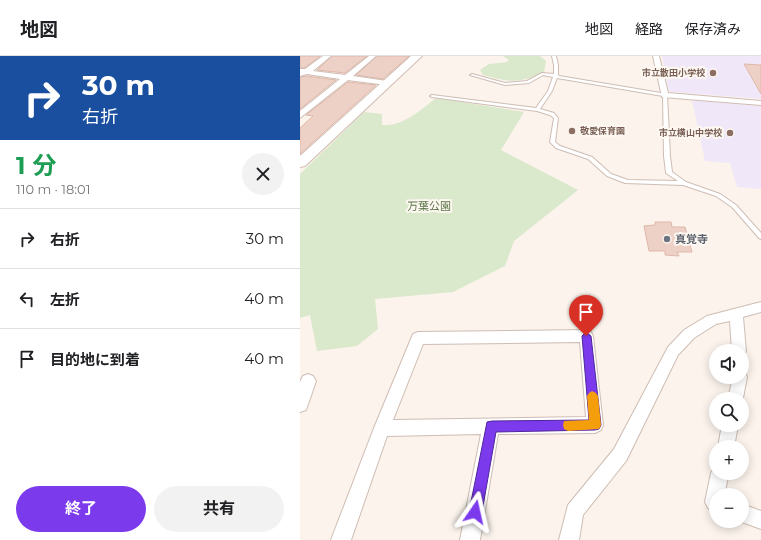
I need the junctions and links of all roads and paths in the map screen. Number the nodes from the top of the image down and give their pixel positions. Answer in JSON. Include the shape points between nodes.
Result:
{"nodes":[{"id":1,"x":328,"y":56,"type":"edge"},
{"id":2,"x":373,"y":56,"type":"edge"},
{"id":3,"x":417,"y":56,"type":"edge"},
{"id":4,"x":554,"y":56,"type":"edge"},
{"id":5,"x":656,"y":56,"type":"edge"},
{"id":6,"x":302,"y":73,"type":"edge"},
{"id":7,"x":472,"y":75,"type":"dead end"},
{"id":8,"x":347,"y":77,"type":"junction"},
{"id":9,"x":557,"y":77,"type":"junction"},
{"id":10,"x":388,"y":83,"type":"junction"},
{"id":11,"x":665,"y":95,"type":"junction"},
{"id":12,"x":432,"y":96,"type":"dead end"},
{"id":13,"x":761,"y":103,"type":"edge"},
{"id":14,"x":538,"y":110,"type":"junction"},
{"id":15,"x":300,"y":115,"type":"edge"},
{"id":16,"x":300,"y":163,"type":"edge"},
{"id":17,"x":684,"y":183,"type":"junction"},
{"id":18,"x":761,"y":238,"type":"edge"},
{"id":19,"x":761,"y":307,"type":"edge"},
{"id":20,"x":736,"y":314,"type":"junction"},
{"id":21,"x":738,"y":344,"type":"edge"},
{"id":22,"x":308,"y":381,"type":"dead end"},
{"id":23,"x":300,"y":405,"type":"edge"},
{"id":24,"x":492,"y":426,"type":"junction"},
{"id":25,"x":382,"y":428,"type":"junction"},
{"id":26,"x":749,"y":516,"type":"edge"},
{"id":27,"x":761,"y":520,"type":"edge"},
{"id":28,"x":341,"y":540,"type":"edge"},
{"id":29,"x":470,"y":540,"type":"edge"},
{"id":30,"x":568,"y":540,"type":"edge"}],
"edges":[{"from":1,"to":6,"type":"street"},
{"from":2,"to":8,"type":"street"},
{"from":3,"to":10,"type":"street"},
{"from":4,"to":9,"type":"lane","via":[[558,68]]},
{"from":5,"to":11,"type":"street"},
{"from":6,"to":8,"type":"street"},
{"from":7,"to":9,"type":"lane","via":[[505,84],[528,82],[542,74]]},
{"from":8,"to":10,"type":"street"},
{"from":8,"to":15,"type":"street"},
{"from":9,"to":11,"type":"lane"},
{"from":9,"to":14,"type":"lane"},
{"from":10,"to":16,"type":"street"},
{"from":11,"to":13,"type":"street"},
{"from":11,"to":17,"type":"lane","via":[[669,173]]},
{"from":12,"to":14,"type":"lane"},
{"from":14,"to":17,"type":"lane","via":[[552,114],[556,118],[552,142],[558,147],[590,158],[609,175],[627,182]]},
{"from":17,"to":18,"type":"lane","via":[[718,195],[734,206]]},
{"from":19,"to":20,"type":"street"},
{"from":20,"to":21,"type":"street"},
{"from":20,"to":30,"type":"street","via":[[712,320],[688,334],[673,351],[620,454],[574,511]]},
{"from":22,"to":23,"type":"street"},
{"from":24,"to":25,"type":"street"},
{"from":24,"to":25,"type":"street","via":[[595,425],[586,336],[418,338]]},
{"from":24,"to":29,"type":"street"},
{"from":25,"to":28,"type":"street"},
{"from":26,"to":27,"type":"street"}]}
